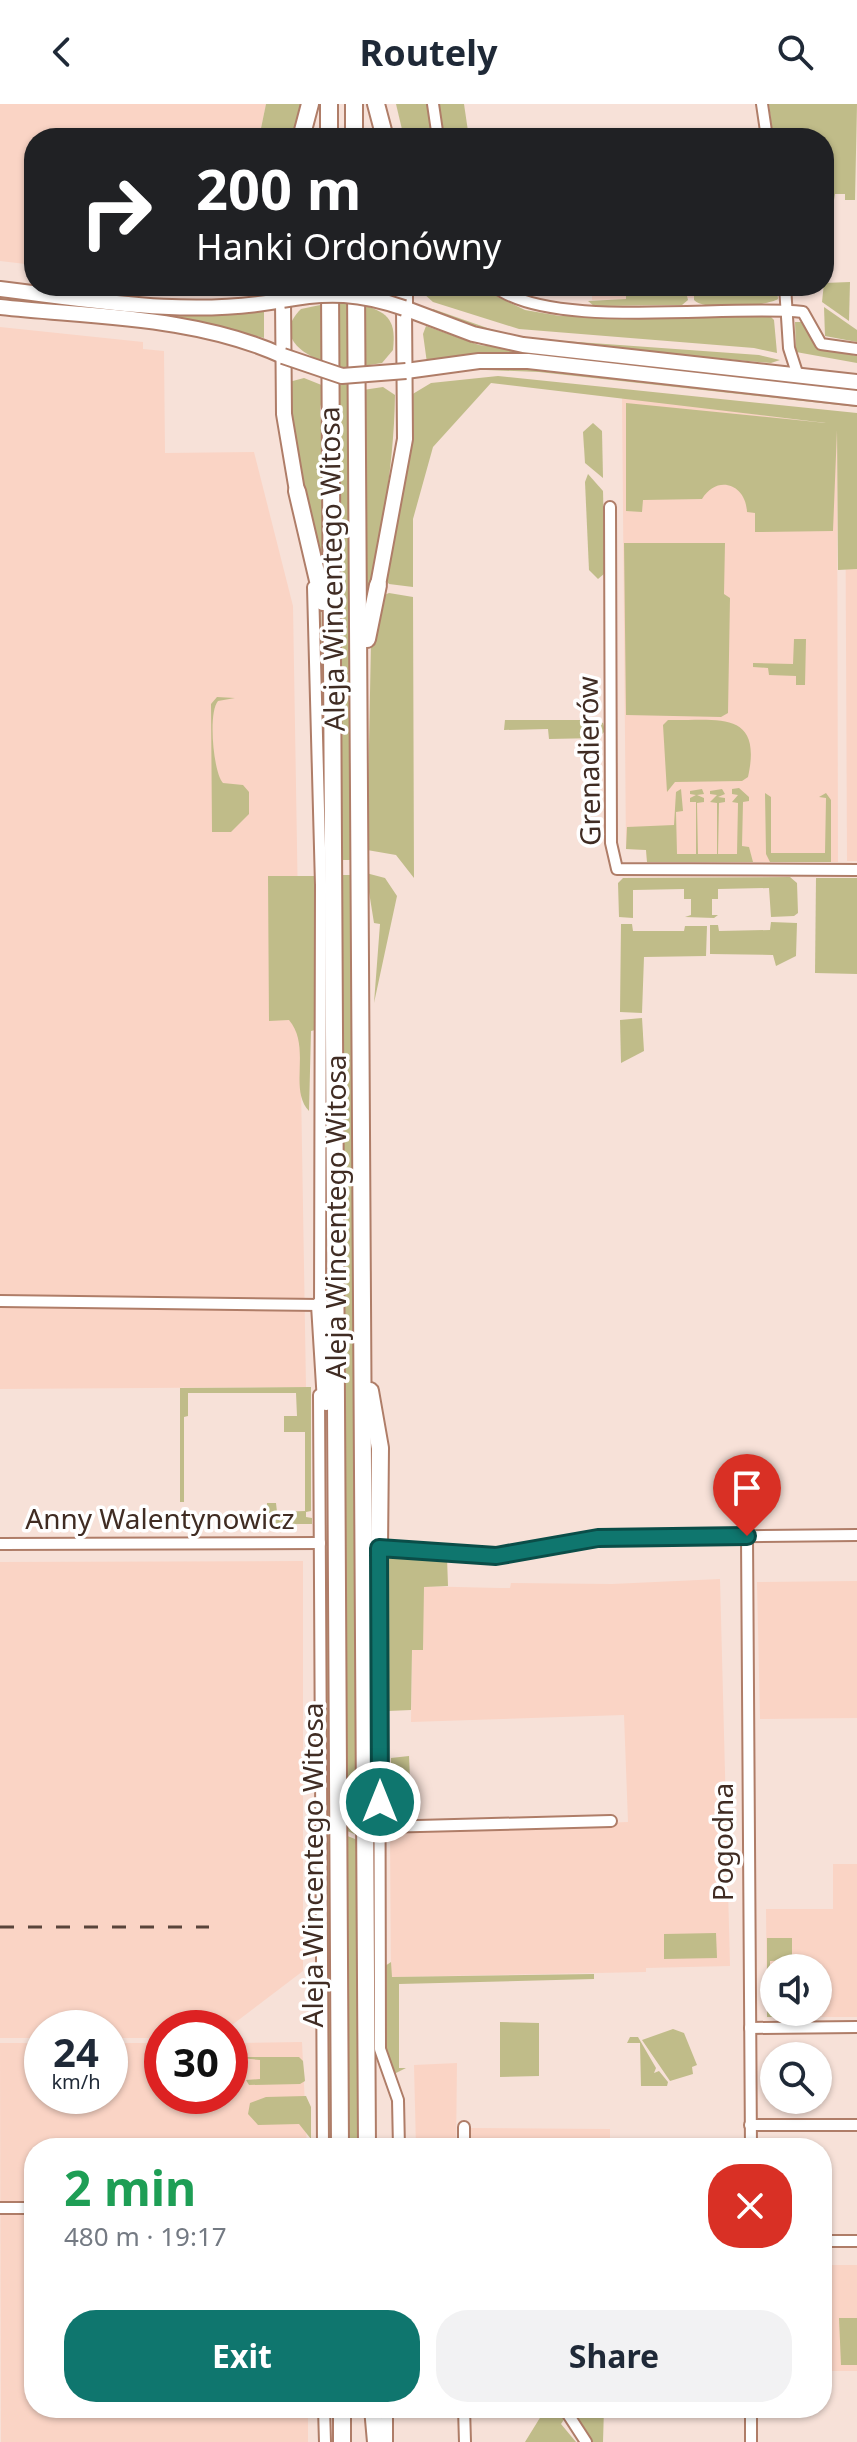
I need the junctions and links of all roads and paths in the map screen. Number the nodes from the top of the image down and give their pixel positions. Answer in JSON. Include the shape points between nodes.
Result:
{"nodes":[{"id":1,"x":310,"y":104,"type":"edge"},
{"id":2,"x":329,"y":104,"type":"edge"},
{"id":3,"x":354,"y":104,"type":"edge"},
{"id":4,"x":376,"y":104,"type":"edge"},
{"id":5,"x":433,"y":104,"type":"edge"},
{"id":6,"x":762,"y":104,"type":"edge"},
{"id":7,"x":304,"y":128,"type":"edge"},
{"id":8,"x":329,"y":128,"type":"edge"},
{"id":9,"x":354,"y":128,"type":"edge"},
{"id":10,"x":382,"y":128,"type":"edge"},
{"id":11,"x":437,"y":128,"type":"edge"},
{"id":12,"x":766,"y":128,"type":"edge"},
{"id":13,"x":0,"y":289,"type":"edge"},
{"id":14,"x":24,"y":292,"type":"edge"},
{"id":15,"x":66,"y":296,"type":"edge"},
{"id":16,"x":273,"y":296,"type":"edge"},
{"id":17,"x":283,"y":296,"type":"edge"},
{"id":18,"x":330,"y":296,"type":"edge"},
{"id":19,"x":356,"y":296,"type":"edge"},
{"id":20,"x":361,"y":296,"type":"edge"},
{"id":21,"x":404,"y":296,"type":"edge"},
{"id":22,"x":509,"y":296,"type":"edge"},
{"id":23,"x":786,"y":296,"type":"edge"},
{"id":24,"x":0,"y":307,"type":"edge"},
{"id":25,"x":404,"y":308,"type":"junction"},
{"id":26,"x":787,"y":310,"type":"junction"},
{"id":27,"x":789,"y":348,"type":"junction"},
{"id":28,"x":857,"y":349,"type":"edge"},
{"id":29,"x":283,"y":356,"type":"junction"},
{"id":30,"x":406,"y":371,"type":"junction"},
{"id":31,"x":778,"y":374,"type":"junction"},
{"id":32,"x":798,"y":376,"type":"junction"},
{"id":33,"x":857,"y":382,"type":"edge"},
{"id":34,"x":857,"y":398,"type":"edge"},
{"id":35,"x":297,"y":491,"type":"junction"},
{"id":36,"x":610,"y":507,"type":"dead end"},
{"id":37,"x":378,"y":585,"type":"joint"},
{"id":38,"x":333,"y":747,"type":"junction"},
{"id":39,"x":360,"y":752,"type":"junction"},
{"id":40,"x":327,"y":848,"type":"junction"},
{"id":41,"x":857,"y":870,"type":"edge"},
{"id":42,"x":328,"y":885,"type":"junction"},
{"id":43,"x":370,"y":1100,"type":"dead end"},
{"id":44,"x":362,"y":1179,"type":"junction"},
{"id":45,"x":0,"y":1301,"type":"edge"},
{"id":46,"x":320,"y":1305,"type":"junction"},
{"id":47,"x":362,"y":1351,"type":"junction"},
{"id":48,"x":337,"y":1499,"type":"junction"},
{"id":49,"x":857,"y":1535,"type":"edge"},
{"id":50,"x":747,"y":1536,"type":"junction"},
{"id":51,"x":320,"y":1543,"type":"junction"},
{"id":52,"x":0,"y":1544,"type":"edge"},
{"id":53,"x":379,"y":1548,"type":"junction"},
{"id":54,"x":611,"y":1821,"type":"dead end"},
{"id":55,"x":380,"y":1827,"type":"junction"},
{"id":56,"x":857,"y":2027,"type":"edge"},
{"id":57,"x":750,"y":2028,"type":"junction"},
{"id":58,"x":750,"y":2125,"type":"junction"},
{"id":59,"x":857,"y":2125,"type":"edge"},
{"id":60,"x":464,"y":2127,"type":"dead end"},
{"id":61,"x":323,"y":2138,"type":"edge"},
{"id":62,"x":340,"y":2138,"type":"edge"},
{"id":63,"x":367,"y":2138,"type":"edge"},
{"id":64,"x":399,"y":2138,"type":"edge"},
{"id":65,"x":464,"y":2138,"type":"edge"},
{"id":66,"x":751,"y":2138,"type":"edge"},
{"id":67,"x":0,"y":2208,"type":"edge"},
{"id":68,"x":24,"y":2208,"type":"edge"},
{"id":69,"x":832,"y":2241,"type":"edge"},
{"id":70,"x":857,"y":2241,"type":"edge"},
{"id":71,"x":324,"y":2418,"type":"edge"},
{"id":72,"x":370,"y":2418,"type":"edge"},
{"id":73,"x":372,"y":2418,"type":"edge"},
{"id":74,"x":387,"y":2418,"type":"edge"},
{"id":75,"x":464,"y":2418,"type":"edge"},
{"id":76,"x":570,"y":2418,"type":"edge"},
{"id":77,"x":751,"y":2418,"type":"edge"},
{"id":78,"x":325,"y":2442,"type":"edge"},
{"id":79,"x":369,"y":2442,"type":"edge"},
{"id":80,"x":376,"y":2442,"type":"edge"},
{"id":81,"x":387,"y":2442,"type":"edge"},
{"id":82,"x":465,"y":2442,"type":"edge"},
{"id":83,"x":586,"y":2442,"type":"edge"},
{"id":84,"x":751,"y":2442,"type":"edge"}],
"edges":[{"from":1,"to":7,"type":"main road"},
{"from":2,"to":8,"type":"main road"},
{"from":3,"to":9,"type":"main road"},
{"from":4,"to":10,"type":"main road"},
{"from":5,"to":11,"type":"street"},
{"from":6,"to":12,"type":"street"},
{"from":13,"to":14,"type":"street"},
{"from":15,"to":16,"type":"street","via":[[228,309]]},
{"from":17,"to":29,"type":"street","name":"Aleja Wincentego Witosa"},
{"from":18,"to":38,"type":"main road","name":"Aleja Wincentego Witosa"},
{"from":19,"to":39,"type":"main road","name":"Aleja Wincentego Witosa"},
{"from":20,"to":25,"type":"street","bridge":true},
{"from":21,"to":25,"type":"main road"},
{"from":22,"to":26,"type":"street","via":[[564,311]]},
{"from":23,"to":26,"type":"street"},
{"from":24,"to":29,"type":"street","via":[[200,329]]},
{"from":25,"to":30,"type":"street","name":"Aleja Wincentego Witosa"},
{"from":25,"to":31,"type":"street","via":[[473,334],[523,345]]},
{"from":26,"to":27,"type":"street"},
{"from":26,"to":28,"type":"street","via":[[803,312],[821,344]]},
{"from":27,"to":31,"type":"street"},
{"from":27,"to":32,"type":"street"},
{"from":29,"to":30,"type":"street","bridge":true,"via":[[342,376]]},
{"from":29,"to":35,"type":"street","name":"Aleja Wincentego Witosa","via":[[285,433]]},
{"from":30,"to":34,"type":"street","via":[[479,361],[528,361]]},
{"from":30,"to":37,"type":"street","name":"Aleja Wincentego Witosa","via":[[403,454]]},
{"from":31,"to":32,"type":"street"},
{"from":32,"to":33,"type":"street"},
{"from":35,"to":38,"type":"main road","via":[[323,593]]},
{"from":35,"to":40,"type":"street","name":"Aleja Wincentego Witosa","via":[[314,596]]},
{"from":36,"to":41,"type":"street","name":"Grenadierów","via":[[611,843],[617,869]]},
{"from":37,"to":39,"type":"main road","via":[[368,630]]},
{"from":38,"to":40,"type":"main road","name":"Aleja Wincentego Witosa"},
{"from":39,"to":44,"type":"main road","name":"Aleja Wincentego Witosa"},
{"from":40,"to":42,"type":"main road","name":"Aleja Wincentego Witosa"},
{"from":42,"to":46,"type":"street","name":"Aleja Wincentego Witosa"},
{"from":42,"to":48,"type":"main road","name":"Aleja Wincentego Witosa"},
{"from":43,"to":44,"type":"main road"},
{"from":44,"to":47,"type":"main road","name":"Aleja Wincentego Witosa"},
{"from":45,"to":46,"type":"street"},
{"from":46,"to":48,"type":"main road"},
{"from":46,"to":51,"type":"street","name":"Aleja Wincentego Witosa"},
{"from":47,"to":53,"type":"main road","via":[[380,1448]]},
{"from":47,"to":63,"type":"main road","name":"Aleja Wincentego Witosa"},
{"from":48,"to":62,"type":"main road","name":"Aleja Wincentego Witosa"},
{"from":49,"to":50,"type":"street"},
{"from":50,"to":53,"type":"street","via":[[598,1538],[496,1556]]},
{"from":50,"to":57,"type":"street","name":"Pogodna"},
{"from":51,"to":52,"type":"street","name":"Anny Walentynowicz"},
{"from":51,"to":61,"type":"street","name":"Aleja Wincentego Witosa"},
{"from":53,"to":55,"type":"street"},
{"from":54,"to":55,"type":"street"},
{"from":55,"to":64,"type":"street","via":[[380,2049],[397,2095]]},
{"from":56,"to":57,"type":"street"},
{"from":57,"to":58,"type":"street","name":"Pogodna"},
{"from":58,"to":59,"type":"street"},
{"from":58,"to":66,"type":"street","name":"Pogodna"},
{"from":60,"to":65,"type":"street"},
{"from":67,"to":68,"type":"street"},
{"from":69,"to":70,"type":"street"},
{"from":71,"to":78,"type":"street"},
{"from":72,"to":79,"type":"main road"},
{"from":73,"to":80,"type":"main road"},
{"from":74,"to":81,"type":"street"},
{"from":75,"to":82,"type":"street"},
{"from":76,"to":83,"type":"street"},
{"from":77,"to":84,"type":"street"}]}
